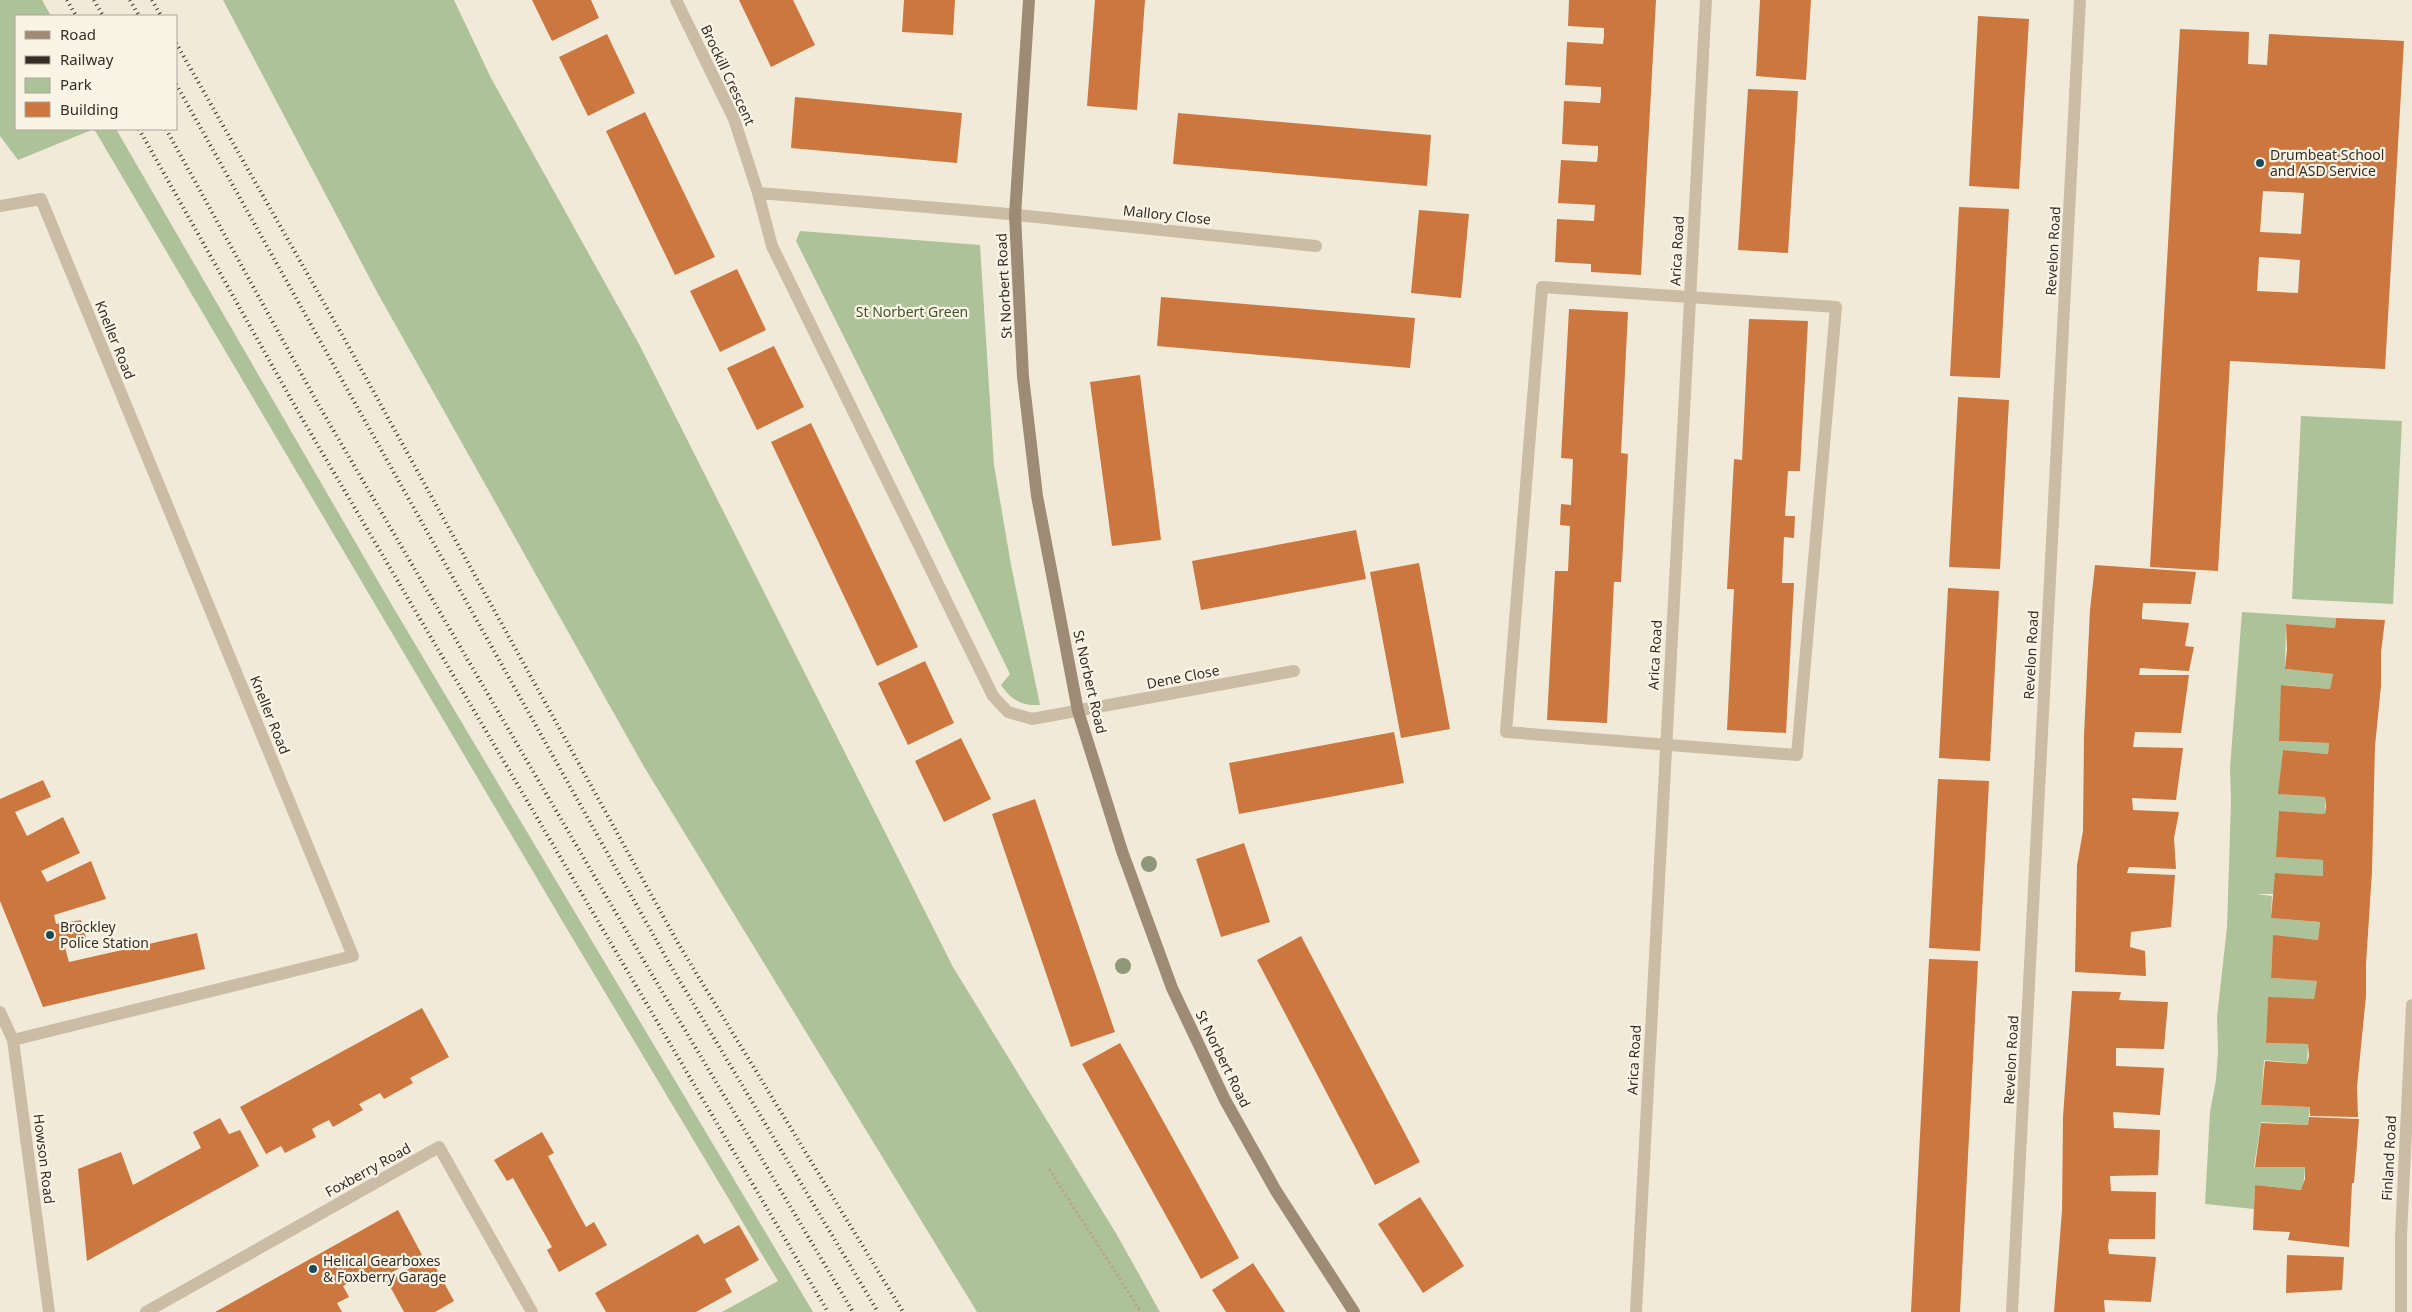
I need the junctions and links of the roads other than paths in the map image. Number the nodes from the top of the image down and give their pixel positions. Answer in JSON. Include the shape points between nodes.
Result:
{"nodes":[{"id":1,"x":676,"y":0,"type":"edge"},
{"id":2,"x":1029,"y":0,"type":"edge"},
{"id":3,"x":1706,"y":0,"type":"edge"},
{"id":4,"x":2080,"y":0,"type":"edge"},
{"id":5,"x":758,"y":193,"type":"junction"},
{"id":6,"x":0,"y":206,"type":"edge"},
{"id":7,"x":1016,"y":215,"type":"junction"},
{"id":8,"x":1316,"y":246,"type":"dead end"},
{"id":9,"x":1690,"y":298,"type":"junction"},
{"id":10,"x":1294,"y":671,"type":"dead end"},
{"id":11,"x":1078,"y":711,"type":"junction"},
{"id":12,"x":1666,"y":744,"type":"junction"},
{"id":13,"x":2412,"y":1005,"type":"edge"},
{"id":14,"x":0,"y":1012,"type":"edge"},
{"id":15,"x":13,"y":1040,"type":"junction"},
{"id":16,"x":49,"y":1312,"type":"edge"},
{"id":17,"x":146,"y":1312,"type":"edge"},
{"id":18,"x":532,"y":1312,"type":"edge"},
{"id":19,"x":1354,"y":1312,"type":"edge"},
{"id":20,"x":1636,"y":1312,"type":"edge"},
{"id":21,"x":2012,"y":1312,"type":"edge"},
{"id":22,"x":2401,"y":1312,"type":"edge"}],
"edges":[{"from":1,"to":5,"type":"street","name":"Brockill Crescent","via":[[734,119]]},
{"from":2,"to":7,"type":"street","name":"St Norbert Road"},
{"from":3,"to":9,"type":"street","name":"Arica Road"},
{"from":4,"to":21,"type":"street","name":"Revelon Road"},
{"from":5,"to":7,"type":"street"},
{"from":5,"to":11,"type":"street","via":[[772,246],[993,696],[1008,712],[1032,719]]},
{"from":6,"to":15,"type":"street","name":"Kneller Road","via":[[41,198],[353,956]]},
{"from":7,"to":8,"type":"street","name":"Mallory Close"},
{"from":7,"to":11,"type":"street","name":"St Norbert Road","via":[[1023,377],[1032,456]]},
{"from":9,"to":12,"type":"street","name":"Arica Road"},
{"from":9,"to":12,"type":"street","via":[[1836,308],[1796,756]]},
{"from":9,"to":12,"type":"street","via":[[1542,287],[1506,732]]},
{"from":10,"to":11,"type":"street","name":"Dene Close"},
{"from":11,"to":19,"type":"street","name":"St Norbert Road","via":[[1122,851],[1172,988],[1224,1100],[1276,1191]]},
{"from":12,"to":20,"type":"street","name":"Arica Road"},
{"from":13,"to":22,"type":"street","name":"Finland Road","via":[[2401,1236]]},
{"from":14,"to":15,"type":"street","name":"Howson Road"},
{"from":15,"to":16,"type":"street","name":"Howson Road"},
{"from":17,"to":18,"type":"street","name":"Foxberry Road","via":[[439,1147]]}]}
